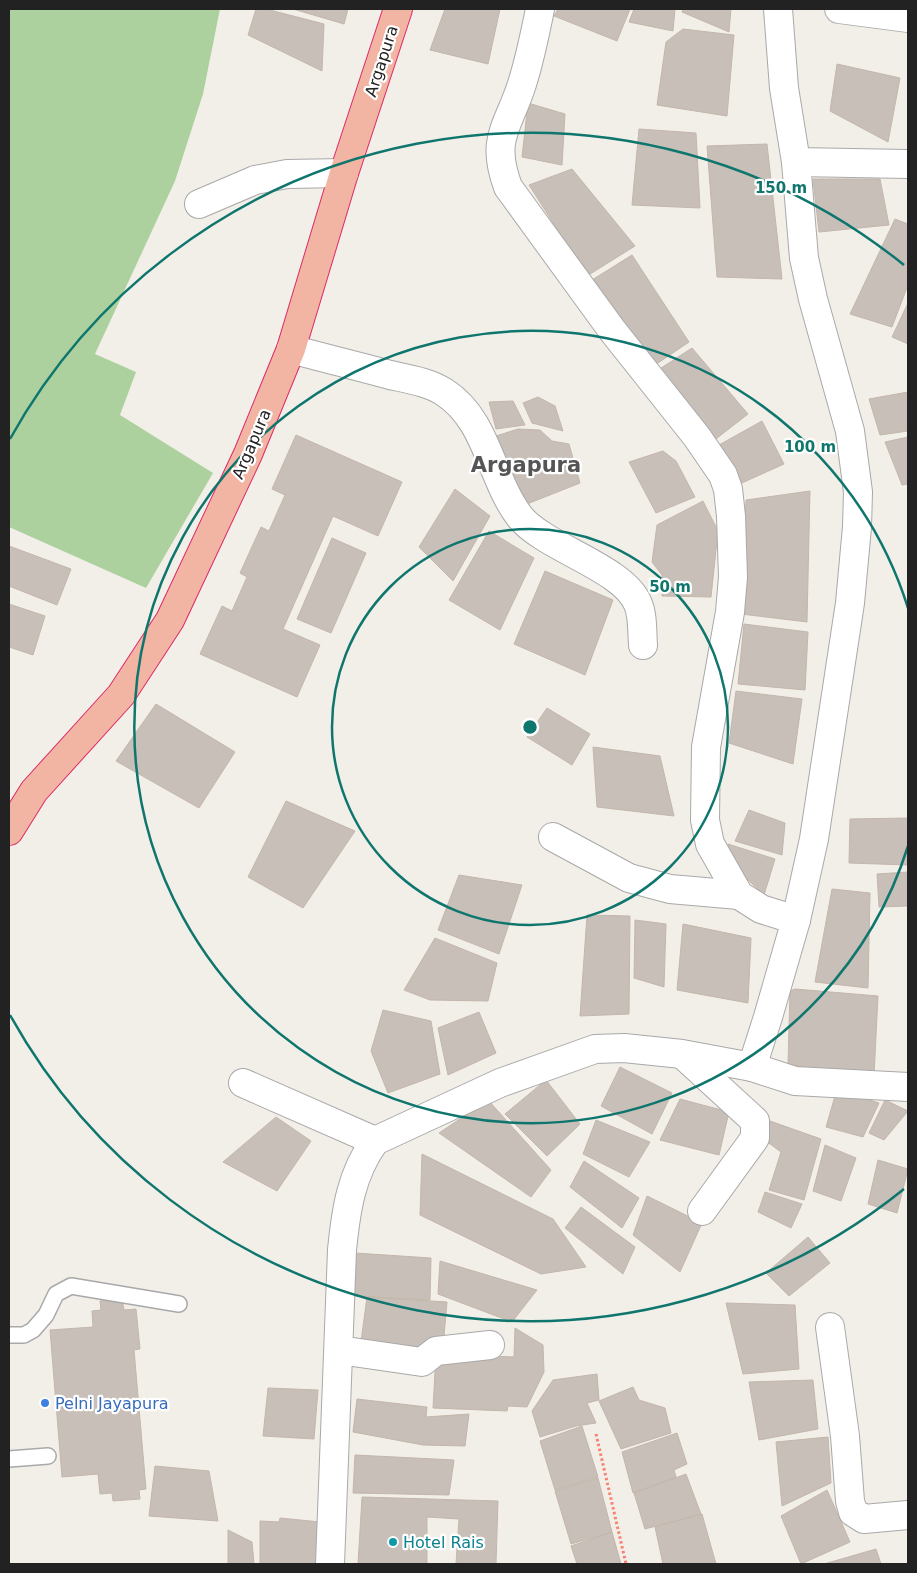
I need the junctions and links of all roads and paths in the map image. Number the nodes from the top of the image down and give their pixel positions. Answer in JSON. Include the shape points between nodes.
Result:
{"nodes":[{"id":1,"x":398,"y":9,"type":"edge"},
{"id":2,"x":540,"y":9,"type":"edge"},
{"id":3,"x":778,"y":9,"type":"edge"},
{"id":4,"x":839,"y":9,"type":"edge"},
{"id":5,"x":908,"y":18,"type":"edge"},
{"id":6,"x":796,"y":162,"type":"junction"},
{"id":7,"x":908,"y":164,"type":"edge"},
{"id":8,"x":344,"y":173,"type":"junction"},
{"id":9,"x":199,"y":204,"type":"dead end"},
{"id":10,"x":291,"y":349,"type":"junction"},
{"id":11,"x":643,"y":645,"type":"dead end"},
{"id":12,"x":9,"y":830,"type":"edge"},
{"id":13,"x":553,"y":837,"type":"dead end"},
{"id":14,"x":739,"y":895,"type":"junction"},
{"id":15,"x":796,"y":920,"type":"junction"},
{"id":16,"x":682,"y":1054,"type":"junction"},
{"id":17,"x":752,"y":1067,"type":"junction"},
{"id":18,"x":243,"y":1083,"type":"dead end"},
{"id":19,"x":908,"y":1087,"type":"edge"},
{"id":20,"x":375,"y":1142,"type":"junction"},
{"id":21,"x":702,"y":1212,"type":"dead end"},
{"id":22,"x":179,"y":1304,"type":"dead end"},
{"id":23,"x":830,"y":1326,"type":"dead end"},
{"id":24,"x":9,"y":1335,"type":"edge"},
{"id":25,"x":490,"y":1345,"type":"dead end"},
{"id":26,"x":339,"y":1350,"type":"junction"},
{"id":27,"x":596,"y":1434,"type":"dead end"},
{"id":28,"x":48,"y":1456,"type":"dead end"},
{"id":29,"x":9,"y":1459,"type":"edge"},
{"id":30,"x":908,"y":1515,"type":"edge"},
{"id":31,"x":330,"y":1564,"type":"edge"},
{"id":32,"x":626,"y":1564,"type":"edge"}],
"edges":[{"from":1,"to":8,"type":"highway","name":"Argapura"},
{"from":2,"to":14,"type":"street","via":[[522,86],[501,134],[501,168],[508,187],[612,330],[712,457],[728,489],[733,577],[730,612],[706,747],[705,820],[710,844]]},
{"from":3,"to":6,"type":"street","via":[[784,88]]},
{"from":4,"to":5,"type":"street"},
{"from":6,"to":7,"type":"street"},
{"from":6,"to":15,"type":"street","via":[[804,258],[850,431],[858,492],[850,603],[814,839]]},
{"from":8,"to":9,"type":"street","via":[[287,174],[255,180]]},
{"from":8,"to":10,"type":"highway","name":"Argapura"},
{"from":10,"to":11,"type":"street","via":[[418,382],[443,391],[463,406],[521,517],[537,532],[627,587],[639,604]]},
{"from":10,"to":12,"type":"highway","name":"Argapura","via":[[248,454],[170,620],[121,695],[34,791]]},
{"from":13,"to":14,"type":"street","via":[[629,878],[670,889]]},
{"from":14,"to":15,"type":"street","via":[[761,909]]},
{"from":15,"to":17,"type":"street"},
{"from":16,"to":17,"type":"street"},
{"from":16,"to":20,"type":"street","via":[[624,1048],[595,1049],[500,1083]]},
{"from":16,"to":21,"type":"street","via":[[755,1121],[755,1138]]},
{"from":17,"to":19,"type":"street","via":[[795,1080]]},
{"from":18,"to":20,"type":"street"},
{"from":20,"to":26,"type":"street","via":[[364,1157],[347,1201]]},
{"from":22,"to":24,"type":"lane","via":[[71,1286],[56,1294],[46,1315],[33,1330],[24,1335]]},
{"from":23,"to":30,"type":"street","via":[[853,1512],[864,1519]]},
{"from":25,"to":26,"type":"street","via":[[436,1351],[422,1362]]},
{"from":26,"to":31,"type":"street"},
{"from":27,"to":32,"type":"path"},
{"from":28,"to":29,"type":"lane"}]}
